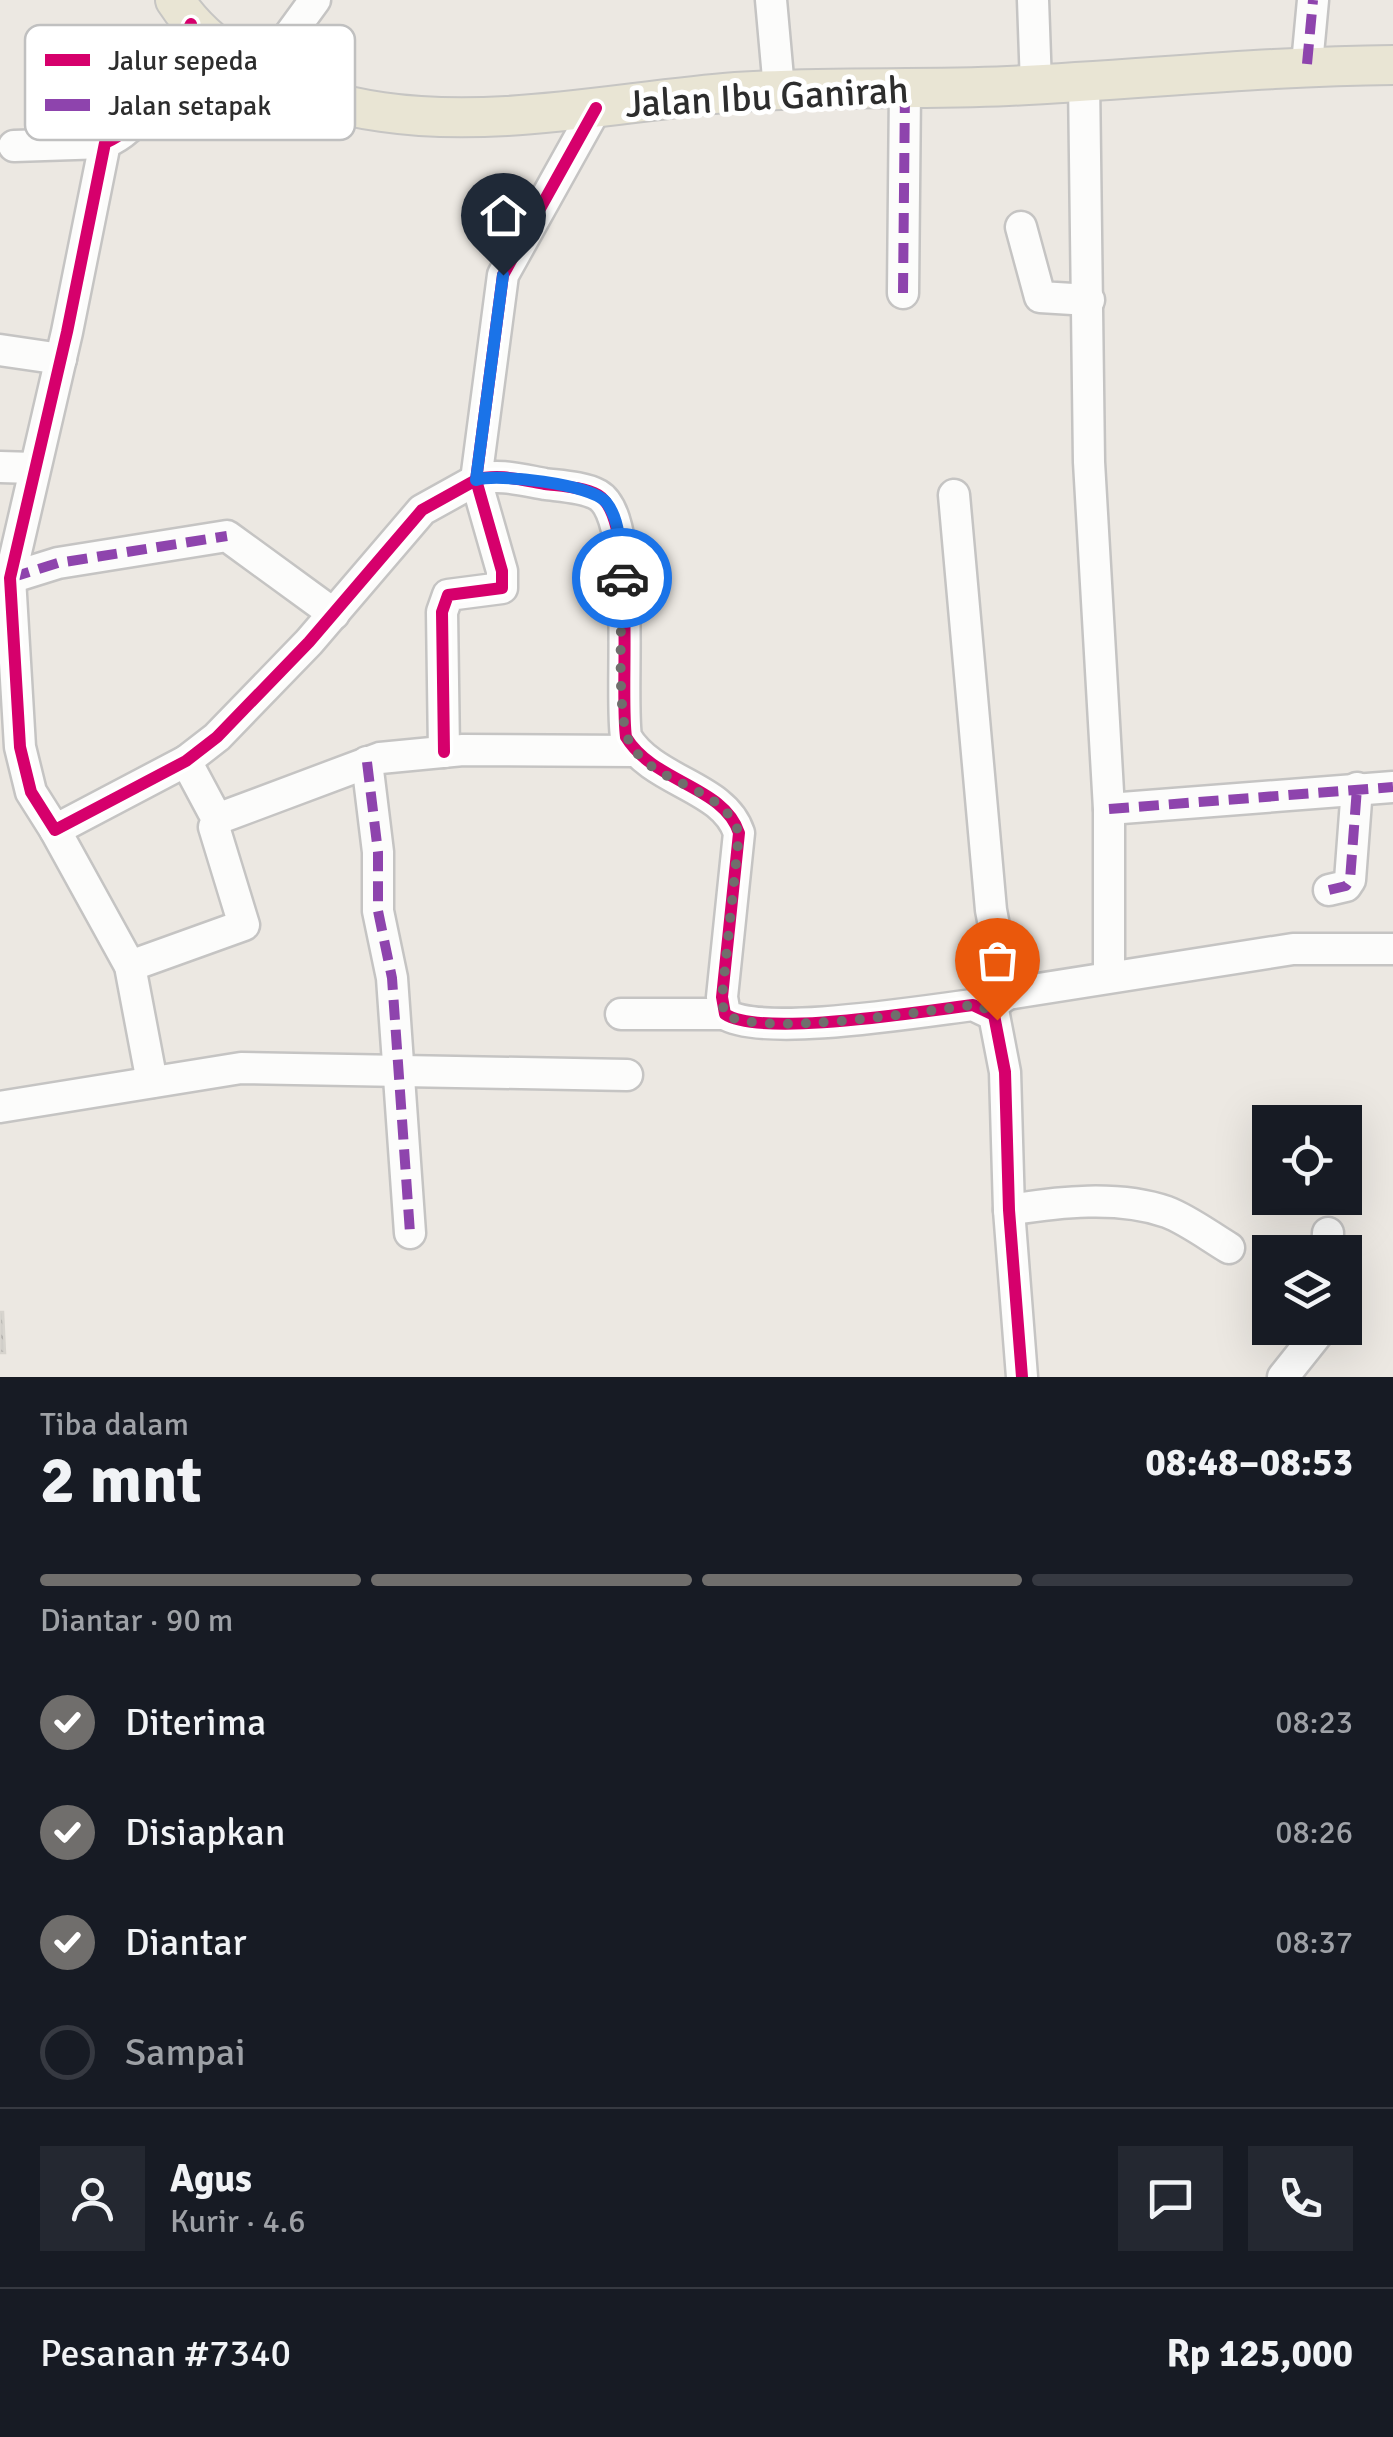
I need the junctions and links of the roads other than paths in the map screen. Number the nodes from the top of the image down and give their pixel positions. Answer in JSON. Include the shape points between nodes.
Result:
{"nodes":[{"id":1,"x":315,"y":0,"type":"edge"},
{"id":2,"x":771,"y":0,"type":"edge"},
{"id":3,"x":1033,"y":0,"type":"edge"},
{"id":4,"x":1313,"y":0,"type":"edge"},
{"id":5,"x":297,"y":25,"type":"edge"},
{"id":6,"x":1307,"y":64,"type":"junction"},
{"id":7,"x":1393,"y":65,"type":"edge"},
{"id":8,"x":1084,"y":80,"type":"junction"},
{"id":9,"x":1036,"y":85,"type":"junction"},
{"id":10,"x":779,"y":89,"type":"junction"},
{"id":11,"x":905,"y":89,"type":"junction"},
{"id":12,"x":355,"y":104,"type":"edge"},
{"id":13,"x":596,"y":108,"type":"junction"},
{"id":14,"x":112,"y":140,"type":"edge"},
{"id":15,"x":105,"y":143,"type":"junction"},
{"id":16,"x":14,"y":146,"type":"dead end"},
{"id":17,"x":1021,"y":226,"type":"dead end"},
{"id":18,"x":903,"y":293,"type":"dead end"},
{"id":19,"x":1089,"y":300,"type":"junction"},
{"id":20,"x":0,"y":350,"type":"edge"},
{"id":21,"x":61,"y":359,"type":"junction"},
{"id":22,"x":0,"y":466,"type":"edge"},
{"id":23,"x":34,"y":468,"type":"junction"},
{"id":24,"x":476,"y":480,"type":"junction"},
{"id":25,"x":954,"y":495,"type":"dead end"},
{"id":26,"x":10,"y":578,"type":"junction"},
{"id":27,"x":334,"y":614,"type":"junction"},
{"id":28,"x":444,"y":752,"type":"junction"},
{"id":29,"x":635,"y":752,"type":"junction"},
{"id":30,"x":186,"y":762,"type":"junction"},
{"id":31,"x":367,"y":762,"type":"junction"},
{"id":32,"x":1393,"y":786,"type":"edge"},
{"id":33,"x":1357,"y":788,"type":"junction"},
{"id":34,"x":1109,"y":809,"type":"junction"},
{"id":35,"x":217,"y":819,"type":"junction"},
{"id":36,"x":55,"y":830,"type":"junction"},
{"id":37,"x":1328,"y":890,"type":"dead end"},
{"id":38,"x":1393,"y":949,"type":"edge"},
{"id":39,"x":130,"y":966,"type":"junction"},
{"id":40,"x":1109,"y":974,"type":"junction"},
{"id":41,"x":997,"y":1001,"type":"junction"},
{"id":42,"x":621,"y":1014,"type":"dead end"},
{"id":43,"x":724,"y":1014,"type":"junction"},
{"id":44,"x":400,"y":1072,"type":"junction"},
{"id":45,"x":628,"y":1075,"type":"dead end"},
{"id":46,"x":152,"y":1082,"type":"junction"},
{"id":47,"x":0,"y":1107,"type":"edge"},
{"id":48,"x":1008,"y":1210,"type":"junction"},
{"id":49,"x":410,"y":1233,"type":"dead end"},
{"id":50,"x":1229,"y":1248,"type":"dead end"},
{"id":51,"x":1308,"y":1345,"type":"edge"},
{"id":52,"x":1022,"y":1377,"type":"edge"},
{"id":53,"x":1283,"y":1377,"type":"edge"}],
"edges":[{"from":1,"to":5,"type":"street"},
{"from":2,"to":10,"type":"street"},
{"from":3,"to":9,"type":"street"},
{"from":4,"to":6,"type":"street"},
{"from":6,"to":7,"type":"main road","name":"Jalan Ibu Ganirah"},
{"from":6,"to":8,"type":"main road","name":"Jalan Ibu Ganirah"},
{"from":8,"to":9,"type":"main road","name":"Jalan Ibu Ganirah"},
{"from":8,"to":19,"type":"street"},
{"from":9,"to":11,"type":"main road","name":"Jalan Ibu Ganirah"},
{"from":10,"to":11,"type":"main road","name":"Jalan Ibu Ganirah"},
{"from":10,"to":13,"type":"main road","name":"Jalan Ibu Ganirah"},
{"from":11,"to":18,"type":"street"},
{"from":12,"to":13,"type":"main road","name":"Jalan Ibu Ganirah","via":[[417,116]]},
{"from":13,"to":24,"type":"street","via":[[503,275]]},
{"from":14,"to":15,"type":"street"},
{"from":15,"to":16,"type":"street"},
{"from":15,"to":21,"type":"street"},
{"from":17,"to":19,"type":"street","via":[[1040,297]]},
{"from":19,"to":34,"type":"street","via":[[1089,462]]},
{"from":20,"to":21,"type":"street"},
{"from":21,"to":23,"type":"street"},
{"from":22,"to":23,"type":"street"},
{"from":23,"to":26,"type":"street"},
{"from":24,"to":27,"type":"street","via":[[422,510]]},
{"from":24,"to":28,"type":"street","via":[[502,588],[448,595],[442,612]]},
{"from":24,"to":29,"type":"street","via":[[488,476],[570,488],[596,493],[608,504],[621,551],[624,722]]},
{"from":25,"to":41,"type":"street"},
{"from":26,"to":27,"type":"street","via":[[226,536]]},
{"from":26,"to":36,"type":"street","via":[[20,748],[31,792]]},
{"from":27,"to":30,"type":"street"},
{"from":28,"to":29,"type":"street"},
{"from":28,"to":31,"type":"street"},
{"from":29,"to":43,"type":"street","via":[[718,803],[735,822],[740,856]]},
{"from":30,"to":35,"type":"street"},
{"from":30,"to":36,"type":"street"},
{"from":31,"to":35,"type":"street"},
{"from":31,"to":44,"type":"street"},
{"from":32,"to":33,"type":"street"},
{"from":33,"to":34,"type":"street"},
{"from":33,"to":37,"type":"street","via":[[1350,880]]},
{"from":34,"to":40,"type":"street"},
{"from":35,"to":39,"type":"street","via":[[244,925]]},
{"from":36,"to":39,"type":"street"},
{"from":38,"to":40,"type":"street","via":[[1293,949]]},
{"from":39,"to":46,"type":"street"},
{"from":40,"to":41,"type":"street"},
{"from":41,"to":43,"type":"street","via":[[779,1024]]},
{"from":41,"to":48,"type":"street"},
{"from":42,"to":43,"type":"street"},
{"from":44,"to":45,"type":"street"},
{"from":44,"to":46,"type":"street","via":[[241,1068]]},
{"from":44,"to":49,"type":"street"},
{"from":46,"to":47,"type":"street"},
{"from":48,"to":50,"type":"street","via":[[1062,1201],[1150,1208],[1169,1212]]},
{"from":48,"to":52,"type":"street"},
{"from":51,"to":53,"type":"street"}]}
